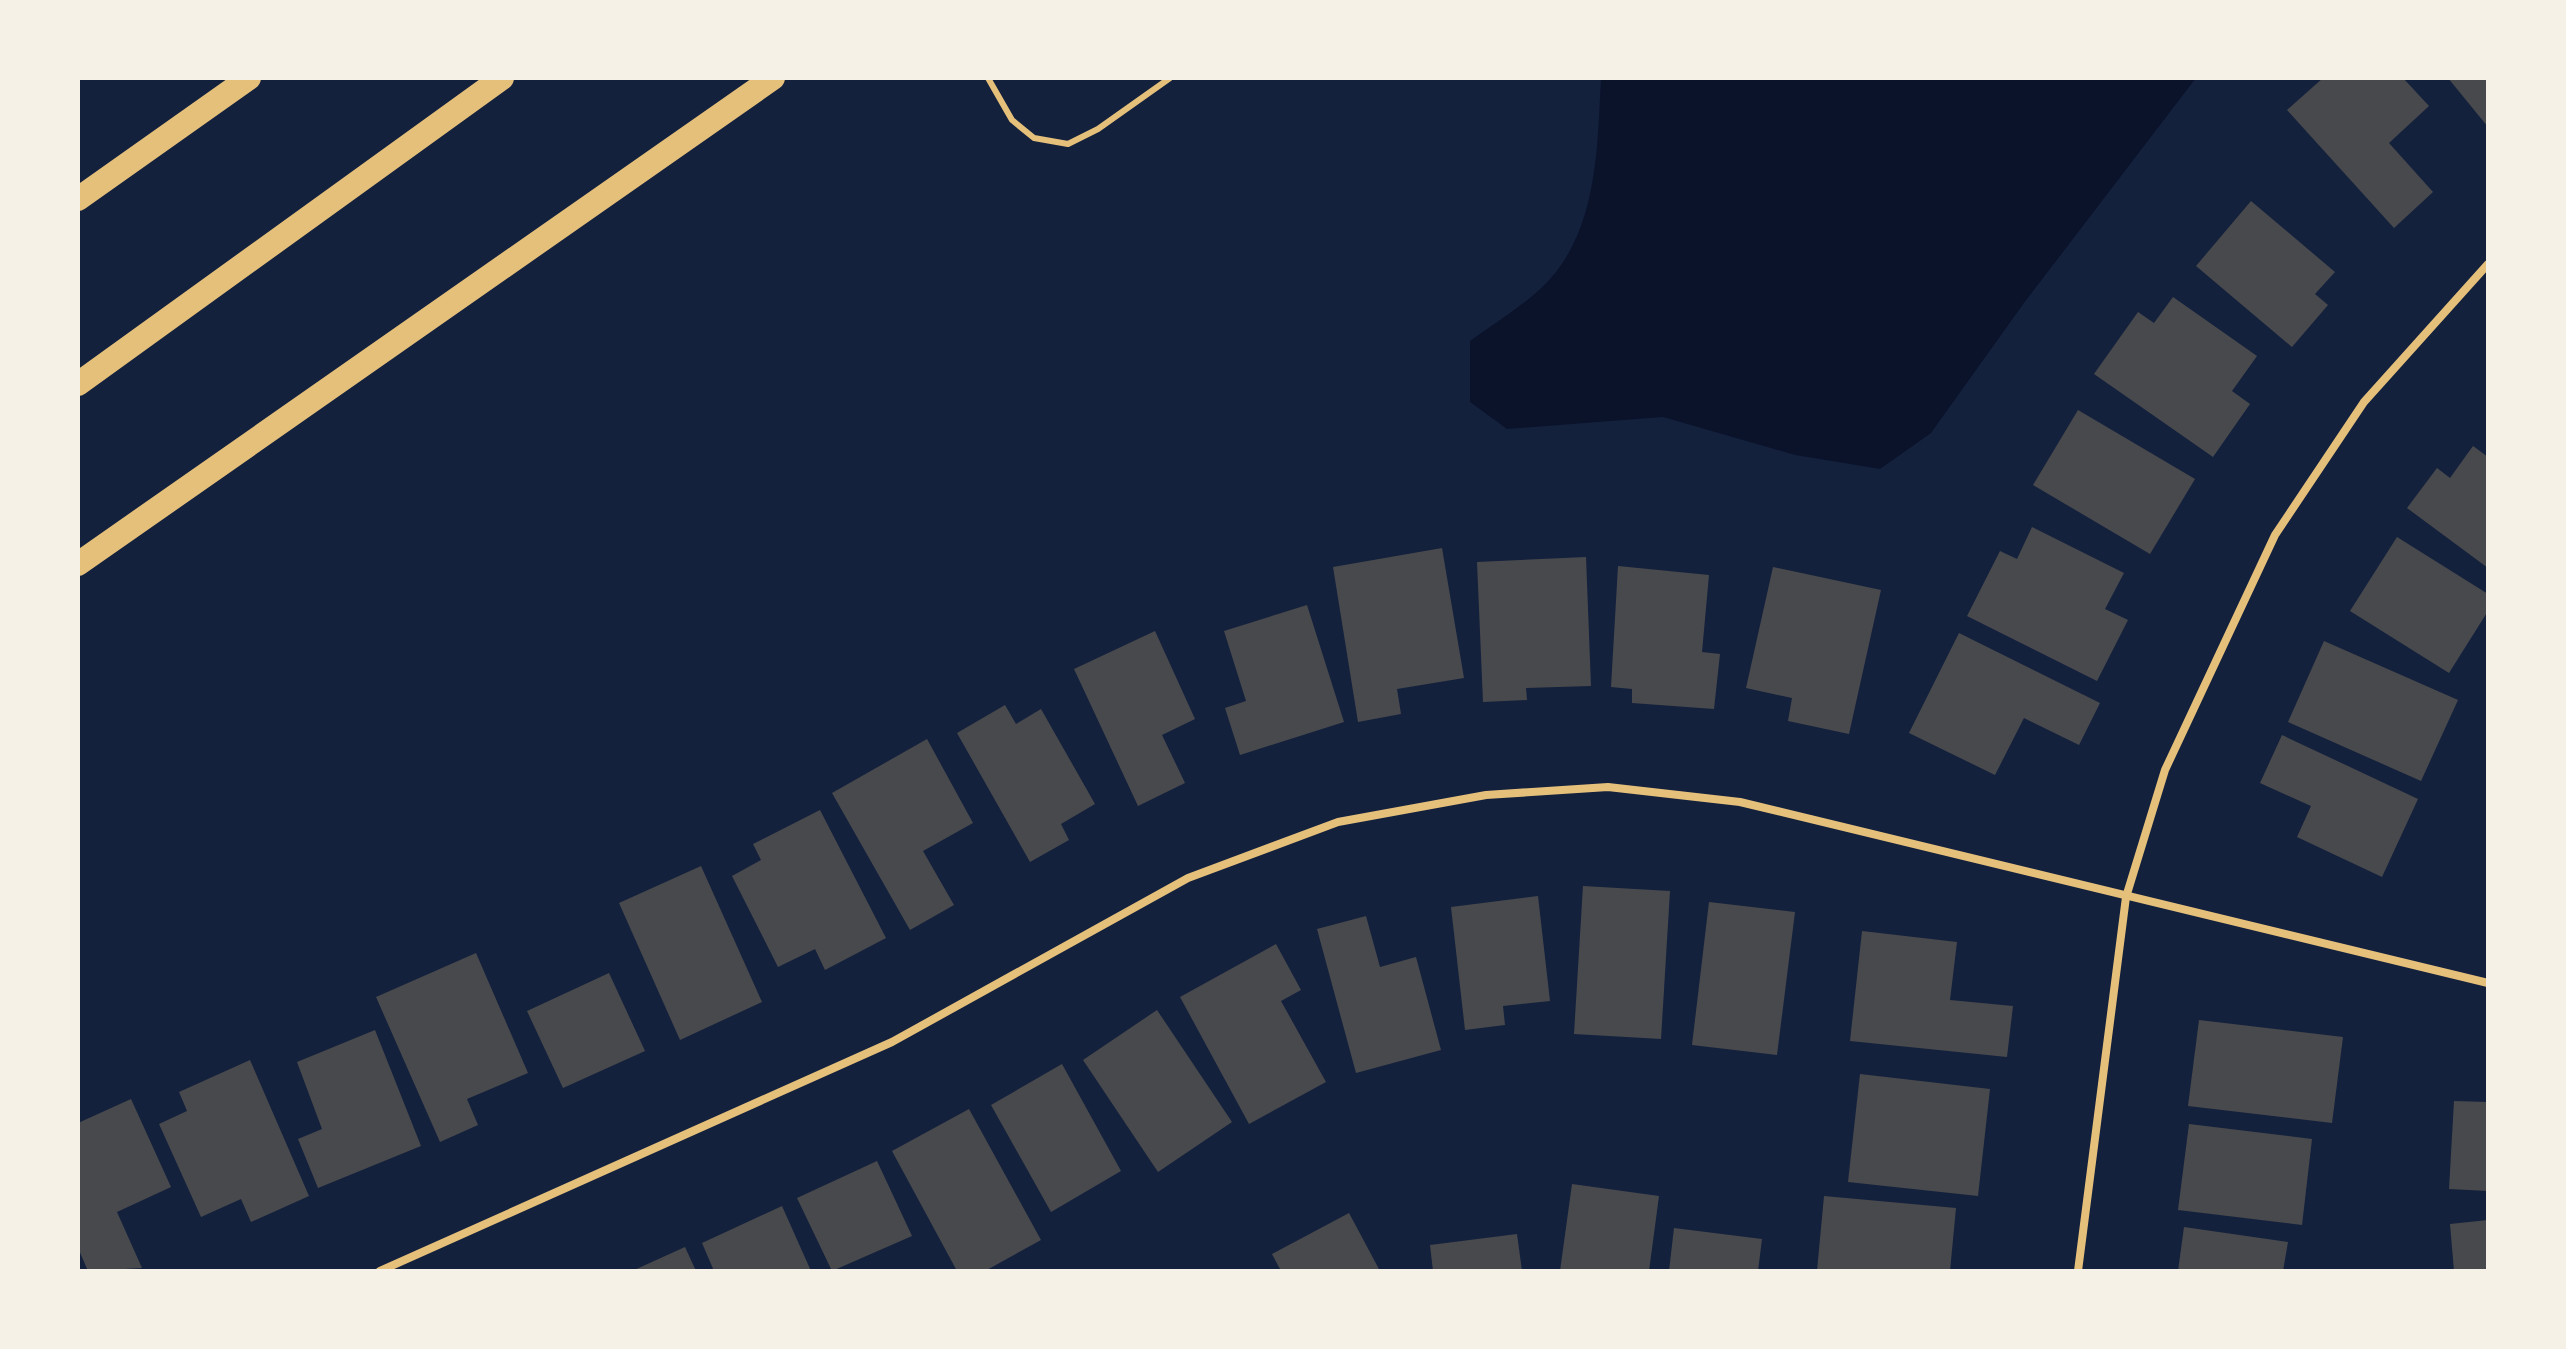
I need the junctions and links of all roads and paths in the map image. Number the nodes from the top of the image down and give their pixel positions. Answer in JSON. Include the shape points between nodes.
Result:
{"nodes":[{"id":1,"x":249,"y":78,"type":"edge"},
{"id":2,"x":502,"y":78,"type":"edge"},
{"id":3,"x":773,"y":78,"type":"edge"},
{"id":4,"x":988,"y":78,"type":"edge"},
{"id":5,"x":1170,"y":78,"type":"edge"},
{"id":6,"x":78,"y":199,"type":"edge"},
{"id":7,"x":2488,"y":264,"type":"edge"},
{"id":8,"x":78,"y":384,"type":"edge"},
{"id":9,"x":78,"y":564,"type":"edge"},
{"id":10,"x":2126,"y":897,"type":"junction"},
{"id":11,"x":2488,"y":983,"type":"edge"},
{"id":12,"x":380,"y":1271,"type":"edge"},
{"id":13,"x":2078,"y":1271,"type":"edge"}],
"edges":[{"from":1,"to":6,"type":"highway"},
{"from":2,"to":8,"type":"highway"},
{"from":3,"to":9,"type":"highway"},
{"from":4,"to":5,"type":"lane","via":[[1012,120],[1034,138],[1068,144]]},
{"from":7,"to":10,"type":"street","via":[[2364,402],[2275,535],[2165,770]]},
{"from":10,"to":11,"type":"street"},
{"from":10,"to":12,"type":"street","via":[[1740,802],[1608,787],[1486,795],[1338,822],[1188,878],[892,1042]]},
{"from":10,"to":13,"type":"street"}]}
